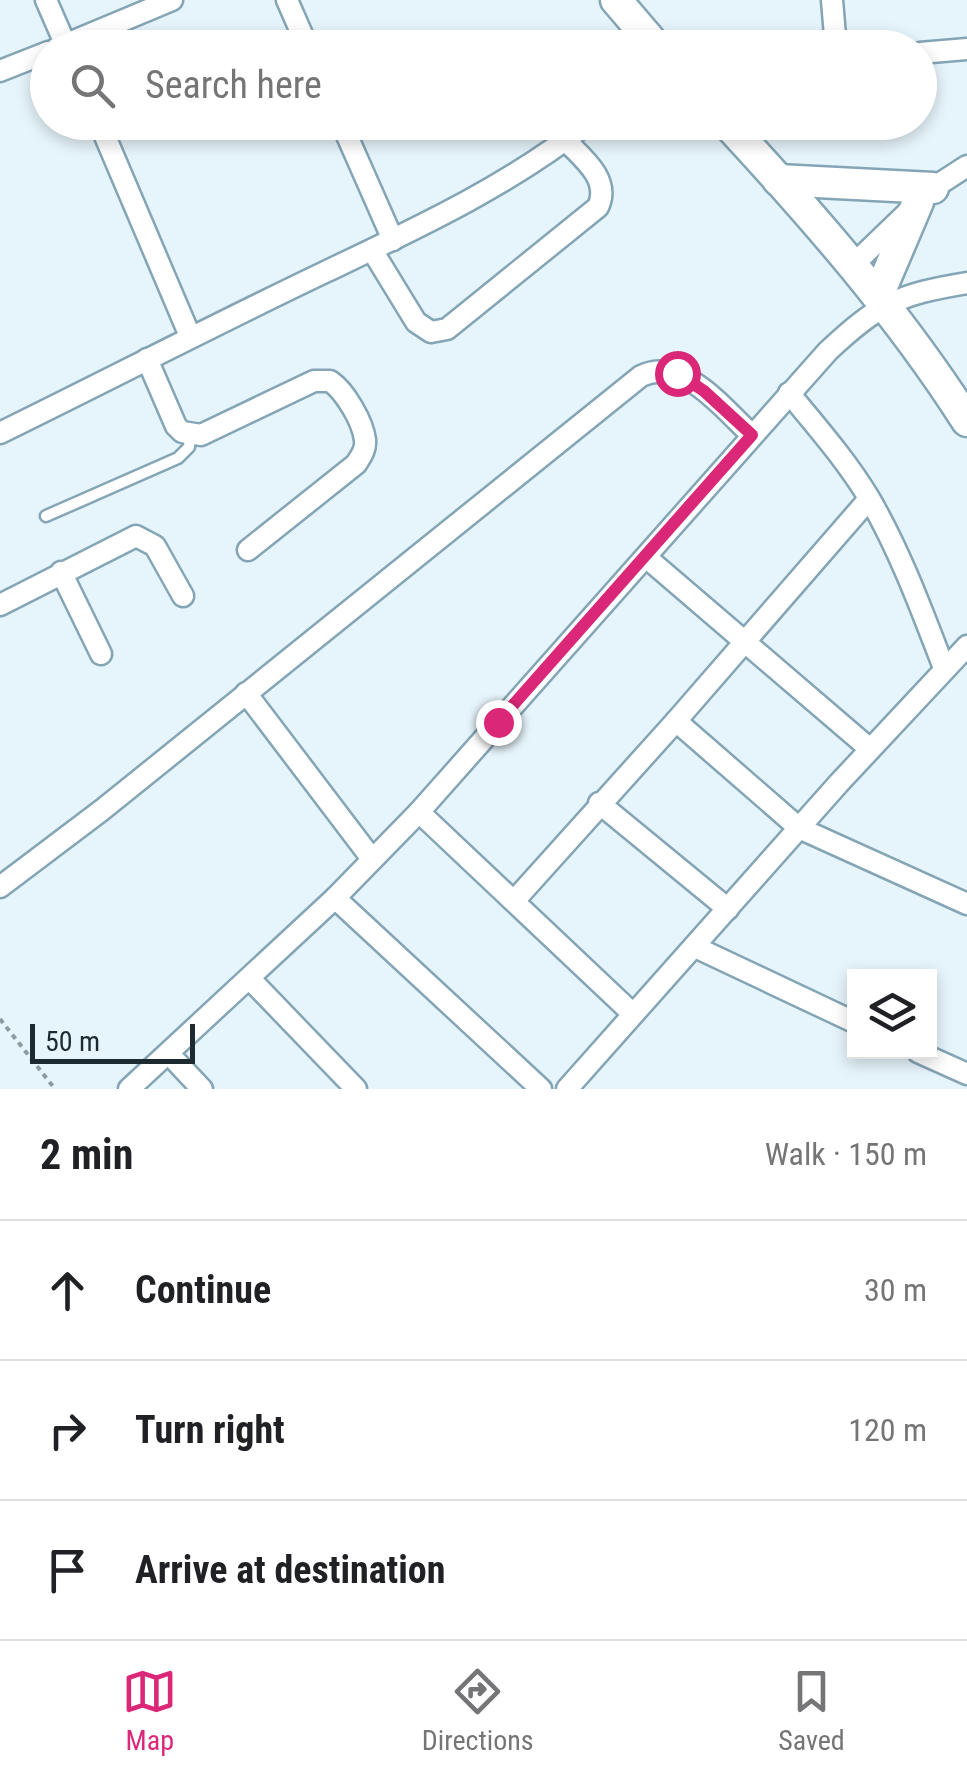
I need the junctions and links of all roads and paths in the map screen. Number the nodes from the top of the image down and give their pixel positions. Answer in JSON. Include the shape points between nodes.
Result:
{"nodes":[{"id":1,"x":46,"y":0,"type":"edge"},
{"id":2,"x":172,"y":0,"type":"edge"},
{"id":3,"x":287,"y":0,"type":"edge"},
{"id":4,"x":832,"y":0,"type":"edge"},
{"id":5,"x":628,"y":6,"type":"edge"},
{"id":6,"x":54,"y":30,"type":"edge"},
{"id":7,"x":101,"y":30,"type":"edge"},
{"id":8,"x":300,"y":30,"type":"edge"},
{"id":9,"x":645,"y":30,"type":"edge"},
{"id":10,"x":834,"y":30,"type":"edge"},
{"id":11,"x":967,"y":49,"type":"edge"},
{"id":12,"x":937,"y":52,"type":"edge"},
{"id":13,"x":30,"y":59,"type":"edge"},
{"id":14,"x":0,"y":71,"type":"edge"},
{"id":15,"x":107,"y":140,"type":"edge"},
{"id":16,"x":350,"y":140,"type":"edge"},
{"id":17,"x":742,"y":140,"type":"edge"},
{"id":18,"x":566,"y":141,"type":"joint"},
{"id":19,"x":967,"y":166,"type":"edge"},
{"id":20,"x":778,"y":180,"type":"junction"},
{"id":21,"x":926,"y":195,"type":"junction"},
{"id":22,"x":393,"y":240,"type":"junction"},
{"id":23,"x":372,"y":250,"type":"junction"},
{"id":24,"x":853,"y":264,"type":"junction"},
{"id":25,"x":967,"y":283,"type":"edge"},
{"id":26,"x":881,"y":300,"type":"junction"},
{"id":27,"x":190,"y":336,"type":"junction"},
{"id":28,"x":146,"y":360,"type":"junction"},
{"id":29,"x":789,"y":393,"type":"junction"},
{"id":30,"x":961,"y":402,"type":"edge"},
{"id":31,"x":0,"y":433,"type":"edge"},
{"id":32,"x":190,"y":435,"type":"junction"},
{"id":33,"x":752,"y":435,"type":"junction"},
{"id":34,"x":869,"y":499,"type":"junction"},
{"id":35,"x":46,"y":516,"type":"dead end"},
{"id":36,"x":248,"y":550,"type":"dead end"},
{"id":37,"x":646,"y":558,"type":"junction"},
{"id":38,"x":61,"y":572,"type":"junction"},
{"id":39,"x":183,"y":596,"type":"dead end"},
{"id":40,"x":0,"y":606,"type":"edge"},
{"id":41,"x":746,"y":640,"type":"junction"},
{"id":42,"x":967,"y":646,"type":"edge"},
{"id":43,"x":101,"y":654,"type":"dead end"},
{"id":44,"x":944,"y":668,"type":"junction"},
{"id":45,"x":246,"y":693,"type":"junction"},
{"id":46,"x":676,"y":721,"type":"junction"},
{"id":47,"x":870,"y":749,"type":"junction"},
{"id":48,"x":600,"y":803,"type":"junction"},
{"id":49,"x":419,"y":812,"type":"junction"},
{"id":50,"x":798,"y":828,"type":"junction"},
{"id":51,"x":372,"y":859,"type":"junction"},
{"id":52,"x":0,"y":887,"type":"edge"},
{"id":53,"x":335,"y":898,"type":"junction"},
{"id":54,"x":514,"y":901,"type":"junction"},
{"id":55,"x":967,"y":904,"type":"edge"},
{"id":56,"x":728,"y":909,"type":"junction"},
{"id":57,"x":695,"y":948,"type":"junction"},
{"id":58,"x":250,"y":979,"type":"junction"},
{"id":59,"x":634,"y":1014,"type":"junction"},
{"id":60,"x":0,"y":1019,"type":"edge"},
{"id":61,"x":847,"y":1019,"type":"edge"},
{"id":62,"x":169,"y":1054,"type":"junction"},
{"id":63,"x":934,"y":1059,"type":"edge"},
{"id":64,"x":967,"y":1074,"type":"edge"},
{"id":65,"x":55,"y":1089,"type":"edge"},
{"id":66,"x":129,"y":1089,"type":"edge"},
{"id":67,"x":202,"y":1089,"type":"edge"},
{"id":68,"x":356,"y":1089,"type":"edge"},
{"id":69,"x":541,"y":1089,"type":"edge"},
{"id":70,"x":567,"y":1089,"type":"edge"}],
"edges":[{"from":1,"to":6,"type":"street"},
{"from":2,"to":7,"type":"street"},
{"from":3,"to":8,"type":"street"},
{"from":4,"to":10,"type":"street"},
{"from":5,"to":9,"type":"main road"},
{"from":11,"to":12,"type":"street"},
{"from":13,"to":14,"type":"street"},
{"from":15,"to":27,"type":"street"},
{"from":16,"to":22,"type":"street"},
{"from":17,"to":20,"type":"main road"},
{"from":18,"to":22,"type":"street"},
{"from":18,"to":23,"type":"street","via":[[600,182],[602,201],[446,329],[431,332],[416,322]]},
{"from":19,"to":21,"type":"street"},
{"from":20,"to":21,"type":"main road"},
{"from":20,"to":24,"type":"main road"},
{"from":21,"to":24,"type":"street"},
{"from":21,"to":26,"type":"main road"},
{"from":22,"to":23,"type":"street"},
{"from":23,"to":27,"type":"street"},
{"from":24,"to":26,"type":"main road"},
{"from":25,"to":26,"type":"street"},
{"from":26,"to":29,"type":"street"},
{"from":26,"to":30,"type":"main road"},
{"from":27,"to":28,"type":"street"},
{"from":28,"to":31,"type":"street"},
{"from":28,"to":32,"type":"street","via":[[176,426]]},
{"from":29,"to":33,"type":"street"},
{"from":29,"to":34,"type":"street"},
{"from":32,"to":35,"type":"lane","via":[[178,458]]},
{"from":32,"to":36,"type":"street","via":[[322,380],[337,386],[362,430],[365,447],[356,464]]},
{"from":33,"to":37,"type":"street"},
{"from":33,"to":45,"type":"street","via":[[677,373],[641,376]]},
{"from":34,"to":41,"type":"street"},
{"from":34,"to":44,"type":"street"},
{"from":37,"to":41,"type":"street"},
{"from":37,"to":49,"type":"street"},
{"from":38,"to":39,"type":"street","via":[[142,536],[156,546]]},
{"from":38,"to":40,"type":"street"},
{"from":38,"to":43,"type":"street"},
{"from":41,"to":46,"type":"street"},
{"from":41,"to":47,"type":"street"},
{"from":42,"to":44,"type":"street"},
{"from":44,"to":47,"type":"street"},
{"from":45,"to":51,"type":"street"},
{"from":45,"to":52,"type":"street"},
{"from":46,"to":48,"type":"street"},
{"from":46,"to":50,"type":"street"},
{"from":47,"to":50,"type":"street"},
{"from":48,"to":54,"type":"street"},
{"from":48,"to":56,"type":"street"},
{"from":49,"to":51,"type":"street"},
{"from":49,"to":54,"type":"street"},
{"from":50,"to":55,"type":"street"},
{"from":50,"to":56,"type":"street"},
{"from":51,"to":53,"type":"street"},
{"from":53,"to":58,"type":"street"},
{"from":53,"to":69,"type":"street"},
{"from":54,"to":59,"type":"street"},
{"from":56,"to":57,"type":"street"},
{"from":57,"to":59,"type":"street"},
{"from":57,"to":61,"type":"street"},
{"from":58,"to":62,"type":"street"},
{"from":58,"to":68,"type":"street"},
{"from":59,"to":70,"type":"street"},
{"from":60,"to":65,"type":"path"},
{"from":62,"to":66,"type":"street"},
{"from":62,"to":67,"type":"street"},
{"from":63,"to":64,"type":"street"}]}
